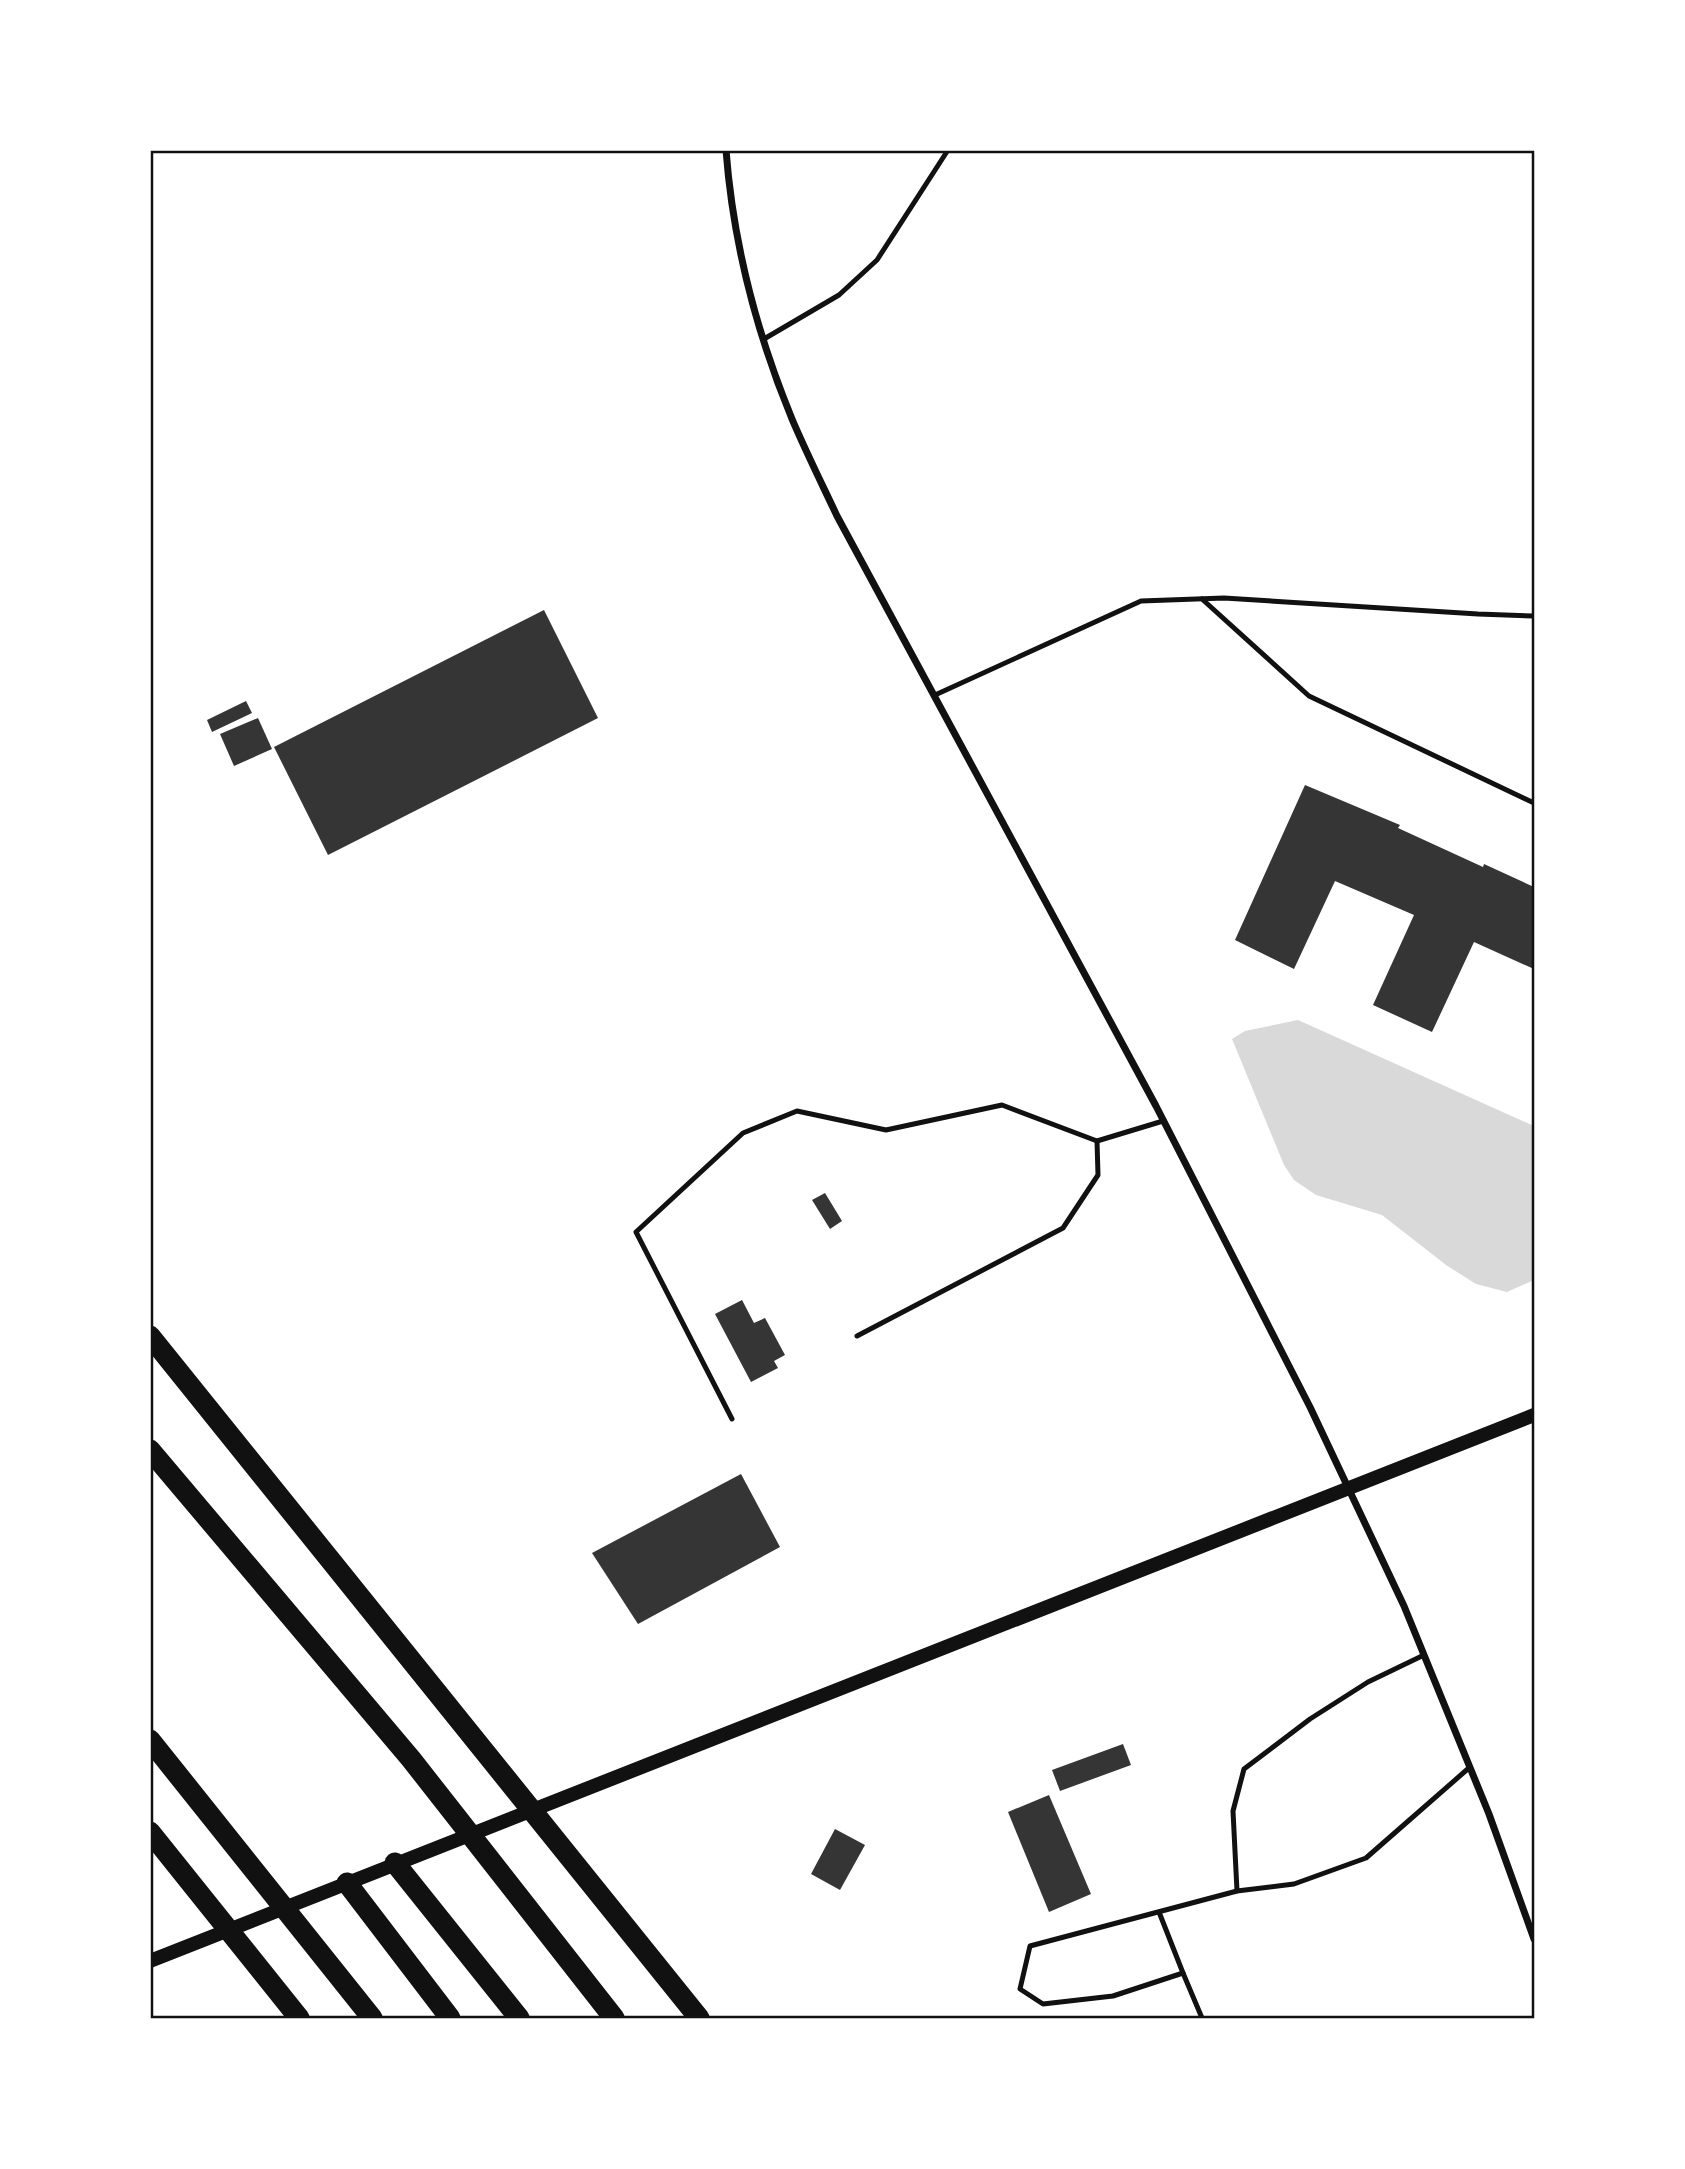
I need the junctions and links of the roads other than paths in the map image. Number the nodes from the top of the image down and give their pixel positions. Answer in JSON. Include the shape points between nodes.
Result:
{"nodes":[{"id":1,"x":726,"y":150,"type":"edge"},
{"id":2,"x":948,"y":150,"type":"edge"},
{"id":3,"x":764,"y":339,"type":"junction"},
{"id":4,"x":1202,"y":599,"type":"junction"},
{"id":5,"x":1535,"y":616,"type":"edge"},
{"id":6,"x":935,"y":695,"type":"junction"},
{"id":7,"x":1535,"y":803,"type":"edge"},
{"id":8,"x":1163,"y":1121,"type":"junction"},
{"id":9,"x":1097,"y":1140,"type":"junction"},
{"id":10,"x":150,"y":1336,"type":"edge"},
{"id":11,"x":857,"y":1336,"type":"dead end"},
{"id":12,"x":1535,"y":1415,"type":"edge"},
{"id":13,"x":732,"y":1419,"type":"dead end"},
{"id":14,"x":150,"y":1450,"type":"edge"},
{"id":15,"x":1347,"y":1488,"type":"junction"},
{"id":16,"x":1424,"y":1655,"type":"junction"},
{"id":17,"x":150,"y":1740,"type":"edge"},
{"id":18,"x":1470,"y":1767,"type":"junction"},
{"id":19,"x":150,"y":1832,"type":"edge"},
{"id":20,"x":395,"y":1863,"type":"junction"},
{"id":21,"x":347,"y":1883,"type":"junction"},
{"id":22,"x":1237,"y":1891,"type":"junction"},
{"id":23,"x":1159,"y":1912,"type":"junction"},
{"id":24,"x":1535,"y":1939,"type":"edge"},
{"id":25,"x":150,"y":1961,"type":"edge"},
{"id":26,"x":1183,"y":1973,"type":"junction"},
{"id":27,"x":369,"y":2014,"type":"edge"},
{"id":28,"x":299,"y":2018,"type":"edge"},
{"id":29,"x":450,"y":2018,"type":"edge"},
{"id":30,"x":519,"y":2018,"type":"edge"},
{"id":31,"x":614,"y":2018,"type":"edge"},
{"id":32,"x":699,"y":2018,"type":"edge"},
{"id":33,"x":1202,"y":2018,"type":"edge"}],
"edges":[{"from":1,"to":3,"type":"street","via":[[744,271]]},
{"from":2,"to":3,"type":"lane","via":[[877,260],[839,295]]},
{"from":3,"to":6,"type":"street","via":[[792,420],[837,516]]},
{"from":4,"to":5,"type":"lane"},
{"from":4,"to":6,"type":"lane","via":[[1141,601]]},
{"from":4,"to":7,"type":"lane","via":[[1309,696]]},
{"from":6,"to":8,"type":"street"},
{"from":8,"to":9,"type":"lane"},
{"from":8,"to":15,"type":"street"},
{"from":9,"to":11,"type":"lane","via":[[1098,1175],[1063,1228]]},
{"from":9,"to":13,"type":"lane","via":[[1002,1105],[886,1130],[797,1111],[743,1133],[636,1232]]},
{"from":10,"to":32,"type":"highway"},
{"from":12,"to":15,"type":"main road"},
{"from":14,"to":31,"type":"highway","via":[[411,1759]]},
{"from":15,"to":16,"type":"street"},
{"from":15,"to":20,"type":"main road"},
{"from":16,"to":18,"type":"street"},
{"from":16,"to":22,"type":"lane","via":[[1368,1682],[1244,1769],[1233,1811]]},
{"from":17,"to":27,"type":"highway"},
{"from":18,"to":22,"type":"lane","via":[[1366,1857],[1294,1884]]},
{"from":18,"to":24,"type":"street"},
{"from":19,"to":28,"type":"highway"},
{"from":20,"to":21,"type":"main road"},
{"from":20,"to":30,"type":"highway"},
{"from":21,"to":25,"type":"main road"},
{"from":21,"to":29,"type":"highway"},
{"from":22,"to":23,"type":"lane"},
{"from":23,"to":26,"type":"lane"},
{"from":23,"to":26,"type":"lane","via":[[1030,1946],[1020,1989],[1043,2004],[1113,1996]]},
{"from":26,"to":33,"type":"lane"}]}
